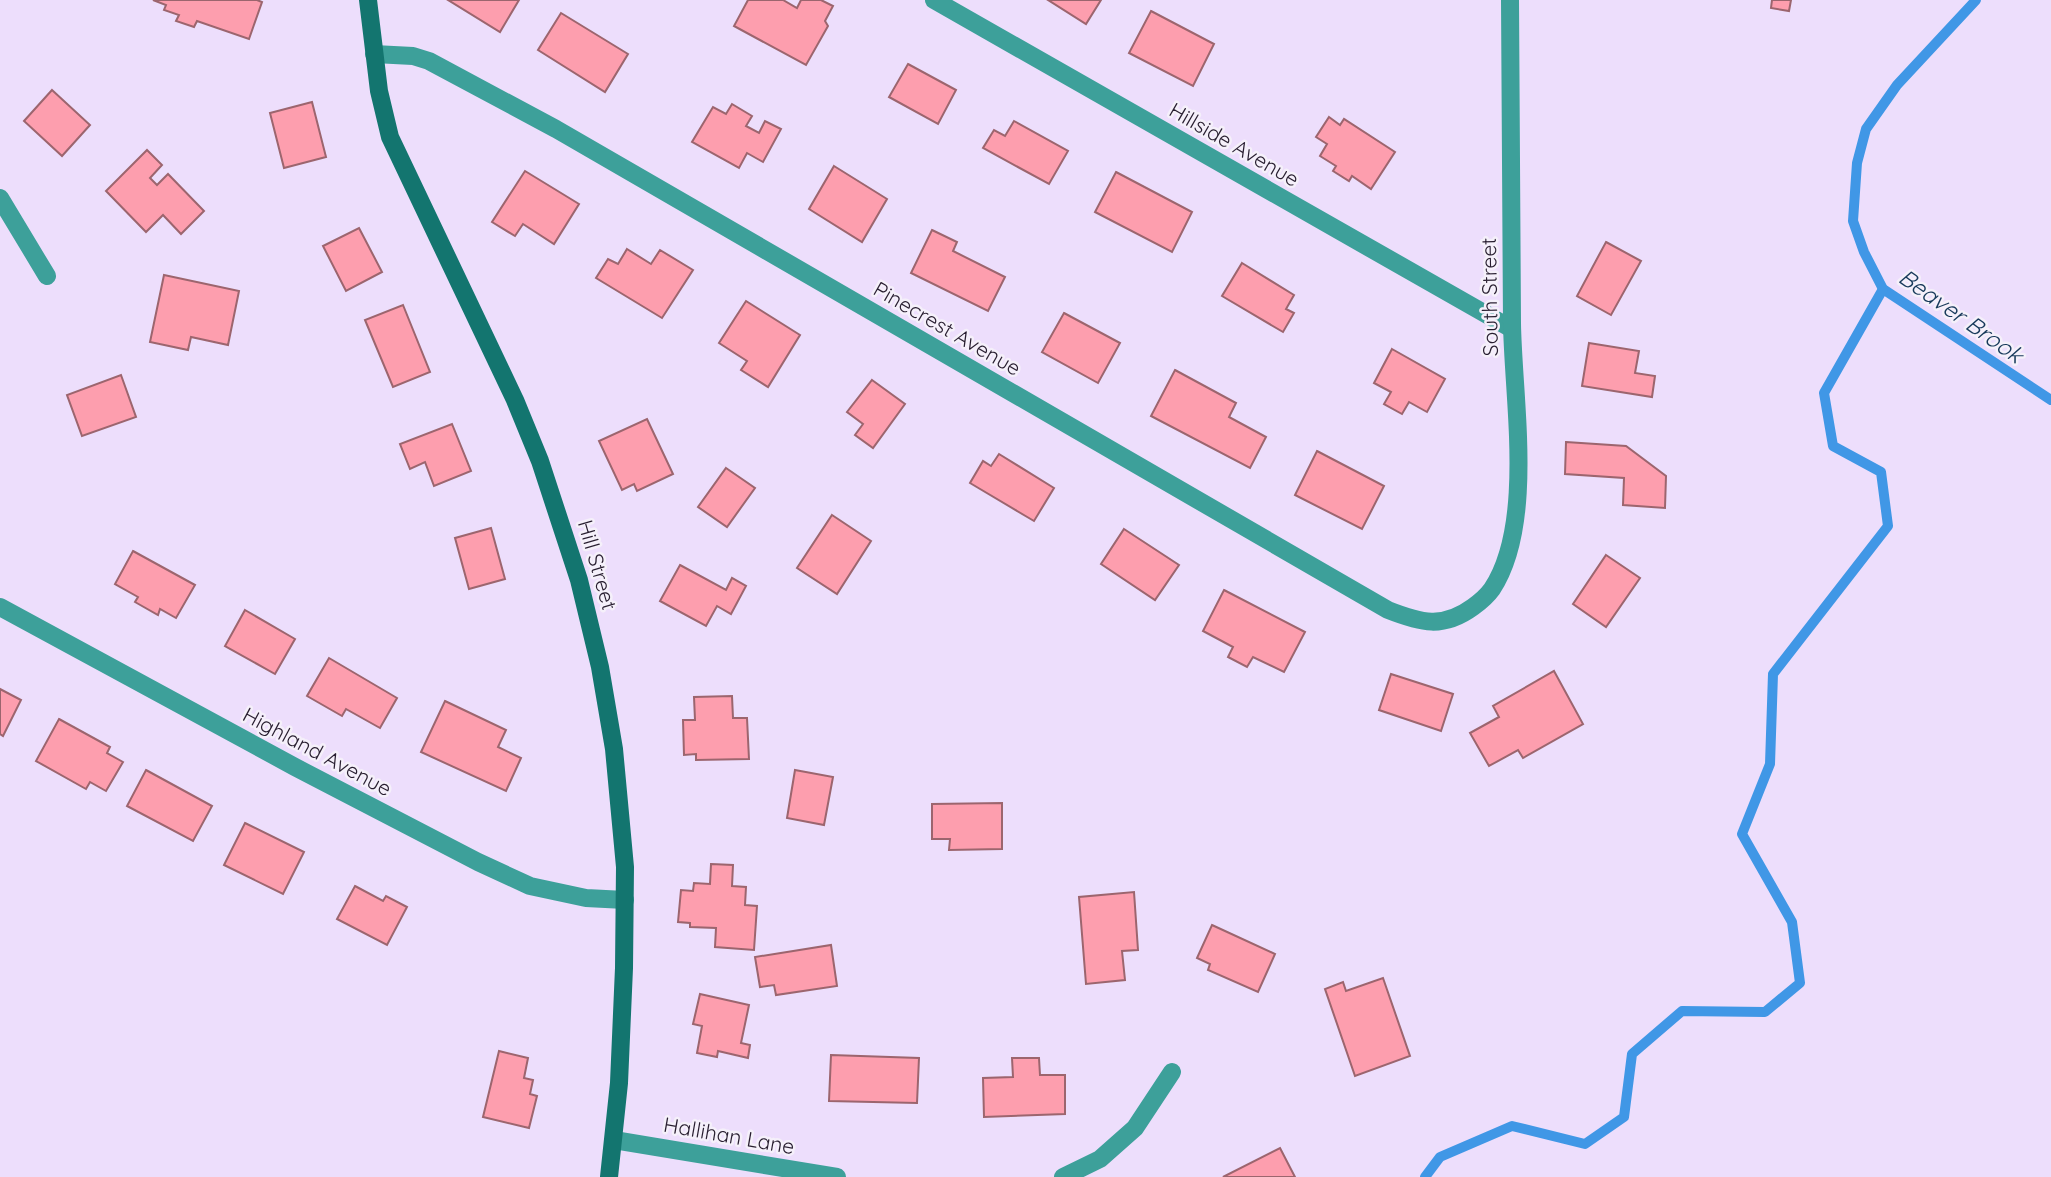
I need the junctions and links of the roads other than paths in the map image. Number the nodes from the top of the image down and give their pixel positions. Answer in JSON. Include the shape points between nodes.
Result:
{"nodes":[{"id":1,"x":368,"y":0,"type":"edge"},
{"id":2,"x":934,"y":0,"type":"edge"},
{"id":3,"x":1510,"y":0,"type":"edge"},
{"id":4,"x":374,"y":54,"type":"junction"},
{"id":5,"x":0,"y":198,"type":"edge"},
{"id":6,"x":47,"y":276,"type":"dead end"},
{"id":7,"x":1512,"y":329,"type":"junction"},
{"id":8,"x":1492,"y":589,"type":"joint"},
{"id":9,"x":0,"y":607,"type":"edge"},
{"id":10,"x":625,"y":900,"type":"junction"},
{"id":11,"x":1172,"y":1072,"type":"dead end"},
{"id":12,"x":614,"y":1140,"type":"junction"},
{"id":13,"x":609,"y":1177,"type":"edge"},
{"id":14,"x":837,"y":1177,"type":"edge"},
{"id":15,"x":1063,"y":1177,"type":"edge"}],
"edges":[{"from":1,"to":4,"type":"main road","name":"Hill Street"},
{"from":2,"to":7,"type":"street","name":"Hillside Avenue"},
{"from":3,"to":7,"type":"street","name":"South Street"},
{"from":4,"to":8,"type":"street","name":"Pinecrest Avenue","via":[[429,61],[556,129],[1388,610],[1416,621],[1437,622],[1460,616]]},
{"from":4,"to":10,"type":"main road","name":"Hill Street","via":[[390,137],[515,400],[579,580],[614,749]]},
{"from":5,"to":6,"type":"street"},
{"from":7,"to":8,"type":"street","name":"South Street","via":[[1518,504],[1511,545]]},
{"from":9,"to":10,"type":"street","name":"Highland Avenue","via":[[478,862],[541,889]]},
{"from":10,"to":12,"type":"main road","name":"Hill Street"},
{"from":11,"to":15,"type":"street","via":[[1135,1128],[1100,1158]]},
{"from":12,"to":13,"type":"main road","name":"Hill Street"},
{"from":12,"to":14,"type":"street","name":"Hallihan Lane"}]}
